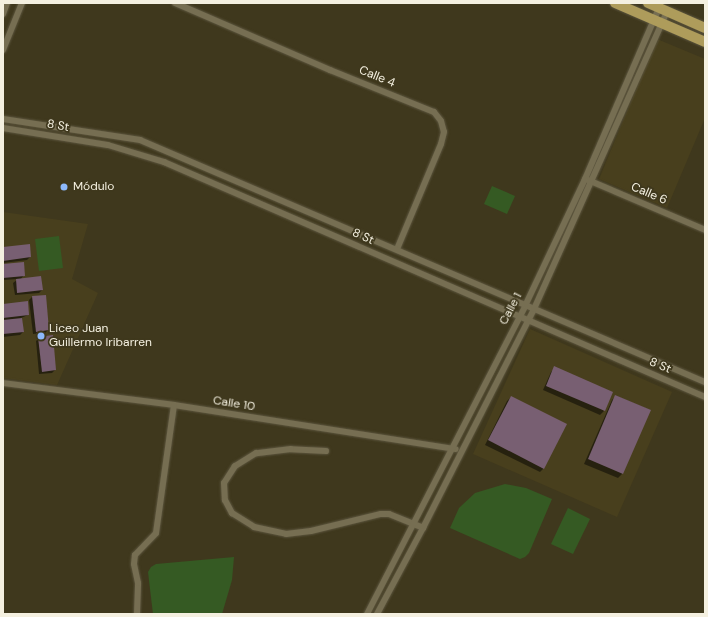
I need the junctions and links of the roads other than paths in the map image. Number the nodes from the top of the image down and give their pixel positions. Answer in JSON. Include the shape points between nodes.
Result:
{"nodes":[{"id":1,"x":7,"y":3,"type":"edge"},
{"id":2,"x":22,"y":3,"type":"edge"},
{"id":3,"x":175,"y":3,"type":"edge"},
{"id":4,"x":615,"y":3,"type":"edge"},
{"id":5,"x":648,"y":3,"type":"edge"},
{"id":6,"x":663,"y":10,"type":"junction"},
{"id":7,"x":3,"y":14,"type":"edge"},
{"id":8,"x":658,"y":22,"type":"junction"},
{"id":9,"x":705,"y":28,"type":"edge"},
{"id":10,"x":705,"y":42,"type":"edge"},
{"id":11,"x":3,"y":50,"type":"edge"},
{"id":12,"x":3,"y":119,"type":"edge"},
{"id":13,"x":3,"y":128,"type":"edge"},
{"id":14,"x":585,"y":179,"type":"junction"},
{"id":15,"x":592,"y":182,"type":"junction"},
{"id":16,"x":705,"y":230,"type":"edge"},
{"id":17,"x":397,"y":249,"type":"junction"},
{"id":18,"x":525,"y":306,"type":"junction"},
{"id":19,"x":534,"y":309,"type":"junction"},
{"id":20,"x":518,"y":317,"type":"junction"},
{"id":21,"x":528,"y":322,"type":"junction"},
{"id":22,"x":705,"y":382,"type":"edge"},
{"id":23,"x":3,"y":383,"type":"edge"},
{"id":24,"x":705,"y":397,"type":"edge"},
{"id":25,"x":174,"y":405,"type":"junction"},
{"id":26,"x":453,"y":447,"type":"junction"},
{"id":27,"x":461,"y":451,"type":"junction"},
{"id":28,"x":326,"y":452,"type":"dead end"},
{"id":29,"x":414,"y":524,"type":"junction"},
{"id":30,"x":423,"y":528,"type":"junction"},
{"id":31,"x":137,"y":614,"type":"edge"},
{"id":32,"x":367,"y":614,"type":"edge"},
{"id":33,"x":377,"y":614,"type":"edge"}],
"edges":[{"from":1,"to":7,"type":"street"},
{"from":2,"to":11,"type":"street"},
{"from":3,"to":17,"type":"street","name":"Calle 4","via":[[434,112],[441,121],[444,132],[441,144]]},
{"from":4,"to":8,"type":"main road"},
{"from":5,"to":6,"type":"main road"},
{"from":6,"to":8,"type":"street","name":"Calle 1"},
{"from":6,"to":9,"type":"main road"},
{"from":8,"to":10,"type":"main road"},
{"from":8,"to":14,"type":"street","name":"Calle 1"},
{"from":8,"to":15,"type":"street","name":"Calle 1"},
{"from":12,"to":17,"type":"street","name":"8 St","via":[[140,140]]},
{"from":13,"to":20,"type":"street","name":"8 St","via":[[108,145],[164,162]]},
{"from":14,"to":15,"type":"street","name":"Calle 6"},
{"from":14,"to":18,"type":"street","name":"Calle 1"},
{"from":15,"to":16,"type":"street","name":"Calle 6"},
{"from":15,"to":19,"type":"street","name":"Calle 1"},
{"from":17,"to":18,"type":"street","name":"8 St"},
{"from":18,"to":19,"type":"street","name":"8 St"},
{"from":18,"to":20,"type":"street","name":"Calle 1"},
{"from":19,"to":21,"type":"street","name":"Calle 1"},
{"from":19,"to":22,"type":"street","name":"8 St"},
{"from":20,"to":21,"type":"street","name":"8 St"},
{"from":20,"to":26,"type":"street","name":"Calle 1"},
{"from":21,"to":24,"type":"street","name":"8 St"},
{"from":21,"to":27,"type":"street","name":"Calle 1"},
{"from":23,"to":25,"type":"street","name":"Calle 10"},
{"from":25,"to":26,"type":"street","name":"Calle 10"},
{"from":25,"to":31,"type":"street","via":[[156,532],[135,555],[138,583]]},
{"from":26,"to":27,"type":"street","name":"Calle 10"},
{"from":26,"to":29,"type":"street","name":"Calle 1"},
{"from":27,"to":30,"type":"street","name":"Calle 1"},
{"from":28,"to":29,"type":"street","via":[[291,449],[256,453],[235,466],[224,483],[225,500],[232,513],[254,527],[286,534],[311,532],[381,514],[389,514]]},
{"from":29,"to":30,"type":"street"},
{"from":29,"to":32,"type":"street","name":"Calle 1"},
{"from":30,"to":33,"type":"street","name":"Calle 1"}]}
